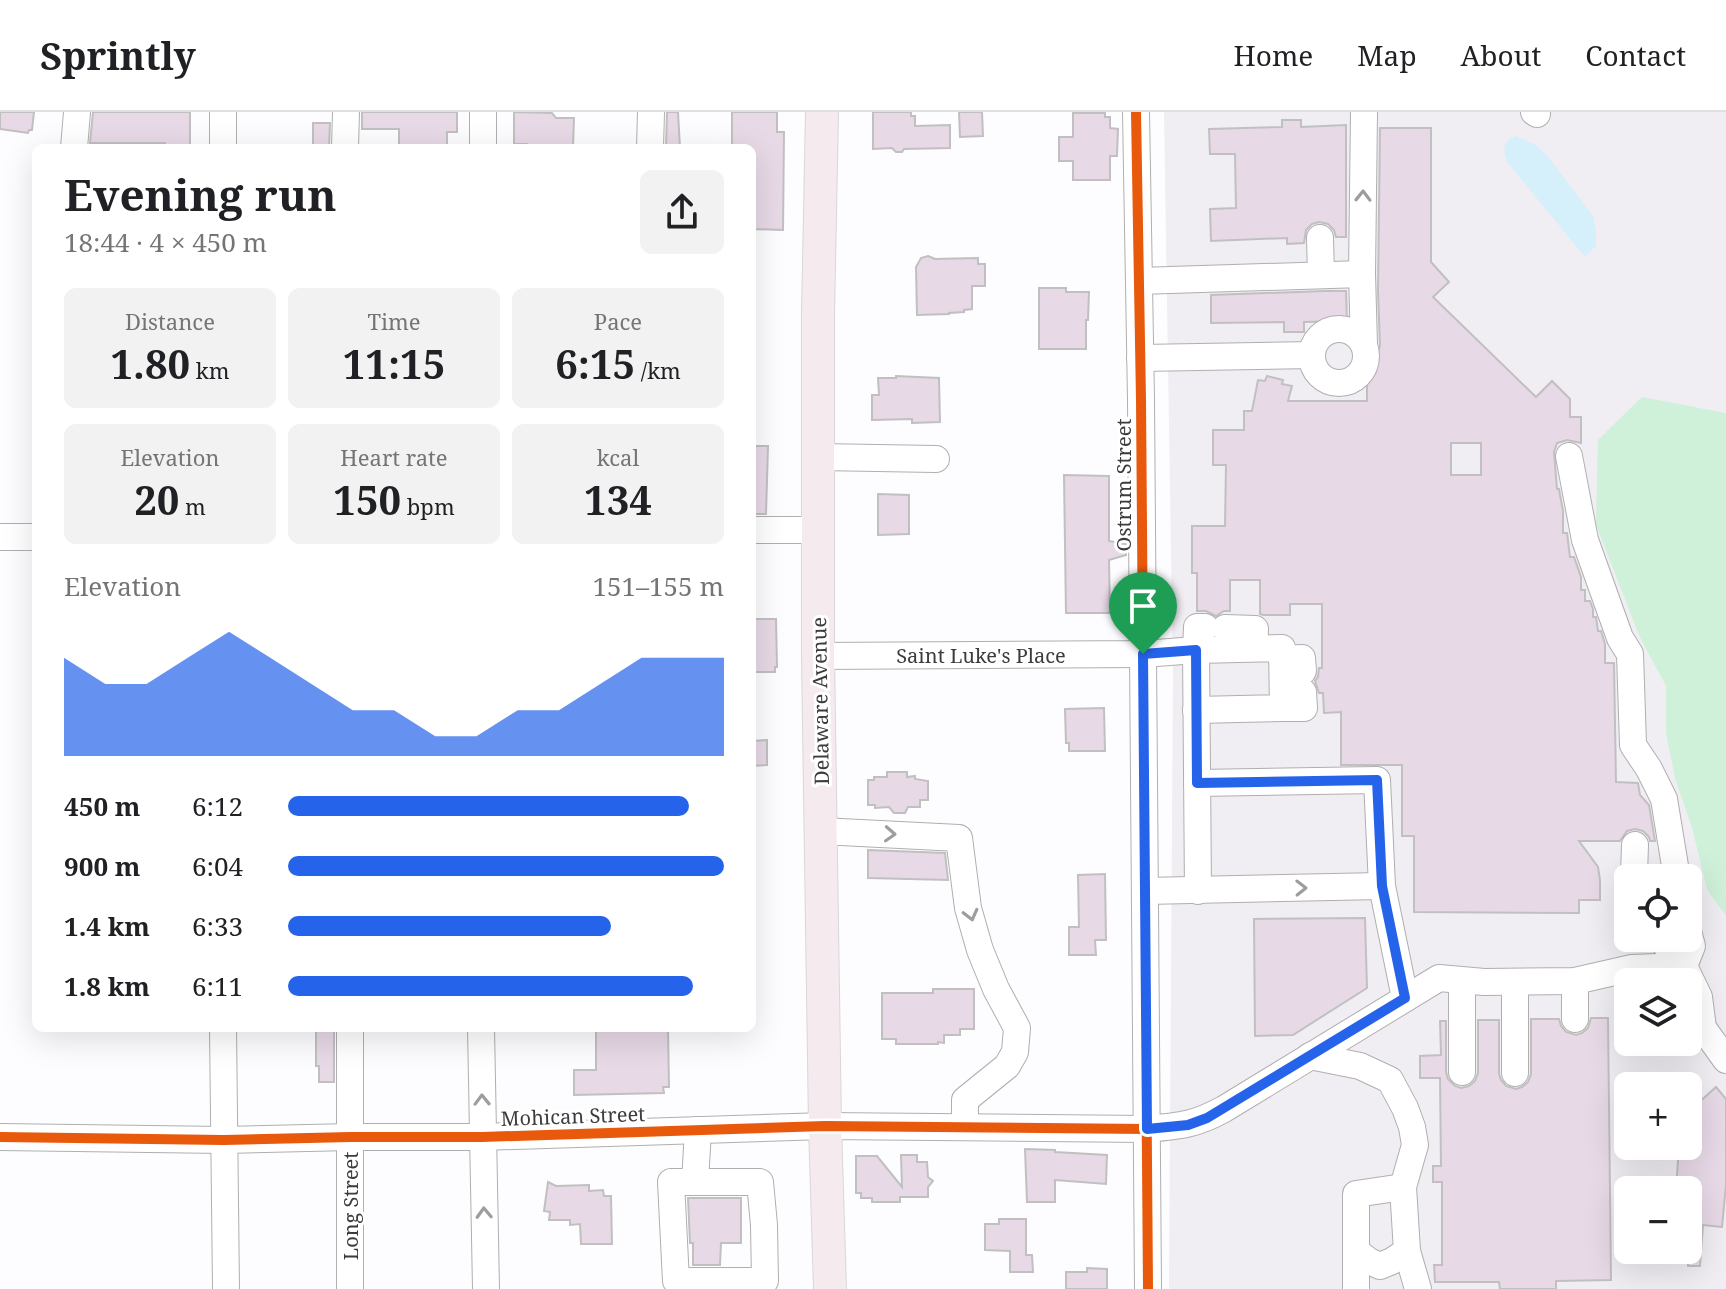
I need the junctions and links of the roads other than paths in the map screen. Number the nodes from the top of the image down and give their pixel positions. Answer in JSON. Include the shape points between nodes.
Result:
{"nodes":[{"id":1,"x":77,"y":112,"type":"edge"},
{"id":2,"x":223,"y":112,"type":"edge"},
{"id":3,"x":346,"y":112,"type":"edge"},
{"id":4,"x":483,"y":112,"type":"edge"},
{"id":5,"x":651,"y":112,"type":"edge"},
{"id":6,"x":822,"y":112,"type":"edge"},
{"id":7,"x":1136,"y":112,"type":"edge"},
{"id":8,"x":1364,"y":112,"type":"edge"},
{"id":9,"x":74,"y":144,"type":"edge"},
{"id":10,"x":223,"y":144,"type":"edge"},
{"id":11,"x":345,"y":144,"type":"edge"},
{"id":12,"x":483,"y":144,"type":"edge"},
{"id":13,"x":650,"y":144,"type":"edge"},
{"id":14,"x":1320,"y":238,"type":"dead end"},
{"id":15,"x":1362,"y":274,"type":"junction"},
{"id":16,"x":1321,"y":275,"type":"junction"},
{"id":17,"x":1139,"y":281,"type":"junction"},
{"id":18,"x":1364,"y":345,"type":"junction"},
{"id":19,"x":1312,"y":355,"type":"junction"},
{"id":20,"x":1140,"y":358,"type":"junction"},
{"id":21,"x":1569,"y":456,"type":"dead end"},
{"id":22,"x":818,"y":457,"type":"junction"},
{"id":23,"x":936,"y":459,"type":"dead end"},
{"id":24,"x":756,"y":530,"type":"edge"},
{"id":25,"x":818,"y":530,"type":"junction"},
{"id":26,"x":0,"y":537,"type":"edge"},
{"id":27,"x":32,"y":537,"type":"edge"},
{"id":28,"x":1209,"y":635,"type":"junction"},
{"id":29,"x":1254,"y":648,"type":"junction"},
{"id":30,"x":1143,"y":654,"type":"junction"},
{"id":31,"x":818,"y":656,"type":"junction"},
{"id":32,"x":1196,"y":710,"type":"junction"},
{"id":33,"x":1197,"y":783,"type":"junction"},
{"id":34,"x":821,"y":831,"type":"junction"},
{"id":35,"x":1635,"y":845,"type":"dead end"},
{"id":36,"x":1634,"y":864,"type":"edge"},
{"id":37,"x":1675,"y":864,"type":"edge"},
{"id":38,"x":1382,"y":886,"type":"junction"},
{"id":39,"x":1210,"y":890,"type":"junction"},
{"id":40,"x":1145,"y":891,"type":"junction"},
{"id":41,"x":1671,"y":952,"type":"edge"},
{"id":42,"x":1690,"y":952,"type":"edge"},
{"id":43,"x":1684,"y":966,"type":"junction"},
{"id":44,"x":1462,"y":981,"type":"junction"},
{"id":45,"x":1575,"y":981,"type":"junction"},
{"id":46,"x":1515,"y":982,"type":"junction"},
{"id":47,"x":1405,"y":998,"type":"junction"},
{"id":48,"x":1575,"y":1019,"type":"dead end"},
{"id":49,"x":223,"y":1032,"type":"edge"},
{"id":50,"x":350,"y":1032,"type":"edge"},
{"id":51,"x":481,"y":1032,"type":"edge"},
{"id":52,"x":1310,"y":1056,"type":"junction"},
{"id":53,"x":1726,"y":1060,"type":"edge"},
{"id":54,"x":1462,"y":1072,"type":"dead end"},
{"id":55,"x":1515,"y":1073,"type":"dead end"},
{"id":56,"x":825,"y":1126,"type":"junction"},
{"id":57,"x":965,"y":1126,"type":"junction"},
{"id":58,"x":1147,"y":1129,"type":"junction"},
{"id":59,"x":698,"y":1130,"type":"junction"},
{"id":60,"x":0,"y":1137,"type":"edge"},
{"id":61,"x":351,"y":1137,"type":"junction"},
{"id":62,"x":482,"y":1137,"type":"junction"},
{"id":63,"x":224,"y":1140,"type":"junction"},
{"id":64,"x":695,"y":1182,"type":"junction"},
{"id":65,"x":1403,"y":1187,"type":"junction"},
{"id":66,"x":1356,"y":1251,"type":"junction"},
{"id":67,"x":1407,"y":1251,"type":"junction"},
{"id":68,"x":226,"y":1289,"type":"edge"},
{"id":69,"x":350,"y":1289,"type":"edge"},
{"id":70,"x":486,"y":1289,"type":"edge"},
{"id":71,"x":830,"y":1289,"type":"edge"},
{"id":72,"x":1148,"y":1289,"type":"edge"},
{"id":73,"x":1356,"y":1289,"type":"edge"},
{"id":74,"x":1418,"y":1289,"type":"edge"}],
"edges":[{"from":1,"to":9,"type":"street"},
{"from":2,"to":10,"type":"street"},
{"from":3,"to":11,"type":"street"},
{"from":4,"to":12,"type":"street"},
{"from":5,"to":13,"type":"street"},
{"from":6,"to":22,"type":"main road","name":"Delaware Avenue"},
{"from":7,"to":17,"type":"street","name":"Ostrum Street"},
{"from":15,"to":8,"type":"street","one_way":true},
{"from":14,"to":16,"type":"street"},
{"from":15,"to":16,"type":"street"},
{"from":15,"to":18,"type":"street"},
{"from":16,"to":17,"type":"street"},
{"from":17,"to":20,"type":"street","name":"Ostrum Street"},
{"from":18,"to":19,"type":"street","via":[[1352,332],[1334,329],[1318,338]]},
{"from":18,"to":19,"type":"street","via":[[1365,363],[1347,381],[1323,377]]},
{"from":19,"to":20,"type":"street"},
{"from":20,"to":30,"type":"street","name":"Ostrum Street"},
{"from":21,"to":37,"type":"street","via":[[1585,540],[1630,654],[1633,745],[1664,799]]},
{"from":22,"to":23,"type":"street"},
{"from":22,"to":25,"type":"main road","name":"Delaware Avenue"},
{"from":24,"to":25,"type":"street"},
{"from":25,"to":31,"type":"main road","name":"Delaware Avenue"},
{"from":26,"to":27,"type":"street"},
{"from":28,"to":29,"type":"street","name":"Saint Luke's Place"},
{"from":28,"to":29,"type":"street","via":[[1255,629]]},
{"from":28,"to":30,"type":"street","name":"Saint Luke's Place"},
{"from":28,"to":32,"type":"street"},
{"from":29,"to":32,"type":"street","via":[[1282,648],[1293,683]]},
{"from":30,"to":31,"type":"street","name":"Saint Luke's Place"},
{"from":30,"to":40,"type":"street","name":"Ostrum Street"},
{"from":31,"to":34,"type":"main road","name":"Delaware Avenue"},
{"from":32,"to":33,"type":"street"},
{"from":33,"to":38,"type":"street","via":[[1377,780]]},
{"from":33,"to":39,"type":"street"},
{"from":34,"to":56,"type":"main road","name":"Delaware Avenue"},
{"from":34,"to":57,"type":"street","one_way":true,"via":[[959,838],[968,908],[980,950],[1017,1028],[1015,1052],[1007,1066],[965,1100]]},
{"from":35,"to":36,"type":"street"},
{"from":39,"to":38,"type":"street","one_way":true},
{"from":38,"to":47,"type":"street"},
{"from":39,"to":40,"type":"street"},
{"from":40,"to":58,"type":"street","name":"Ostrum Street"},
{"from":41,"to":43,"type":"street"},
{"from":42,"to":43,"type":"street"},
{"from":43,"to":45,"type":"street","name":"Mohican Street","via":[[1632,968]]},
{"from":43,"to":53,"type":"street","via":[[1699,997],[1703,1028]]},
{"from":44,"to":46,"type":"street","name":"Mohican Street"},
{"from":44,"to":47,"type":"street","name":"Mohican Street","via":[[1439,978]]},
{"from":44,"to":54,"type":"street"},
{"from":45,"to":46,"type":"street","name":"Mohican Street"},
{"from":45,"to":48,"type":"street"},
{"from":46,"to":55,"type":"street"},
{"from":47,"to":52,"type":"street","name":"Mohican Street"},
{"from":49,"to":63,"type":"street"},
{"from":50,"to":61,"type":"street","name":"Long Street"},
{"from":62,"to":51,"type":"street","one_way":true},
{"from":52,"to":58,"type":"street","name":"Mohican Street","via":[[1207,1118]]},
{"from":52,"to":65,"type":"street","via":[[1360,1066],[1390,1080],[1415,1145]]},
{"from":56,"to":57,"type":"street","name":"Mohican Street"},
{"from":56,"to":59,"type":"street","name":"Mohican Street"},
{"from":56,"to":71,"type":"main road","name":"Delaware Avenue"},
{"from":57,"to":58,"type":"street","name":"Mohican Street"},
{"from":58,"to":72,"type":"street","name":"Ostrum Street"},
{"from":59,"to":62,"type":"street","name":"Mohican Street"},
{"from":59,"to":64,"type":"street"},
{"from":60,"to":63,"type":"street","name":"Mohican Street"},
{"from":61,"to":62,"type":"street","name":"Mohican Street"},
{"from":61,"to":63,"type":"street","name":"Mohican Street"},
{"from":61,"to":69,"type":"street","name":"Long Street"},
{"from":70,"to":62,"type":"street","one_way":true},
{"from":63,"to":68,"type":"street"},
{"from":64,"to":64,"type":"street","via":[[671,1182],[676,1281],[765,1281],[760,1182]]},
{"from":65,"to":66,"type":"street","via":[[1356,1194]]},
{"from":65,"to":67,"type":"street"},
{"from":66,"to":67,"type":"street","via":[[1380,1266]]},
{"from":66,"to":73,"type":"street"},
{"from":67,"to":74,"type":"street"}]}
